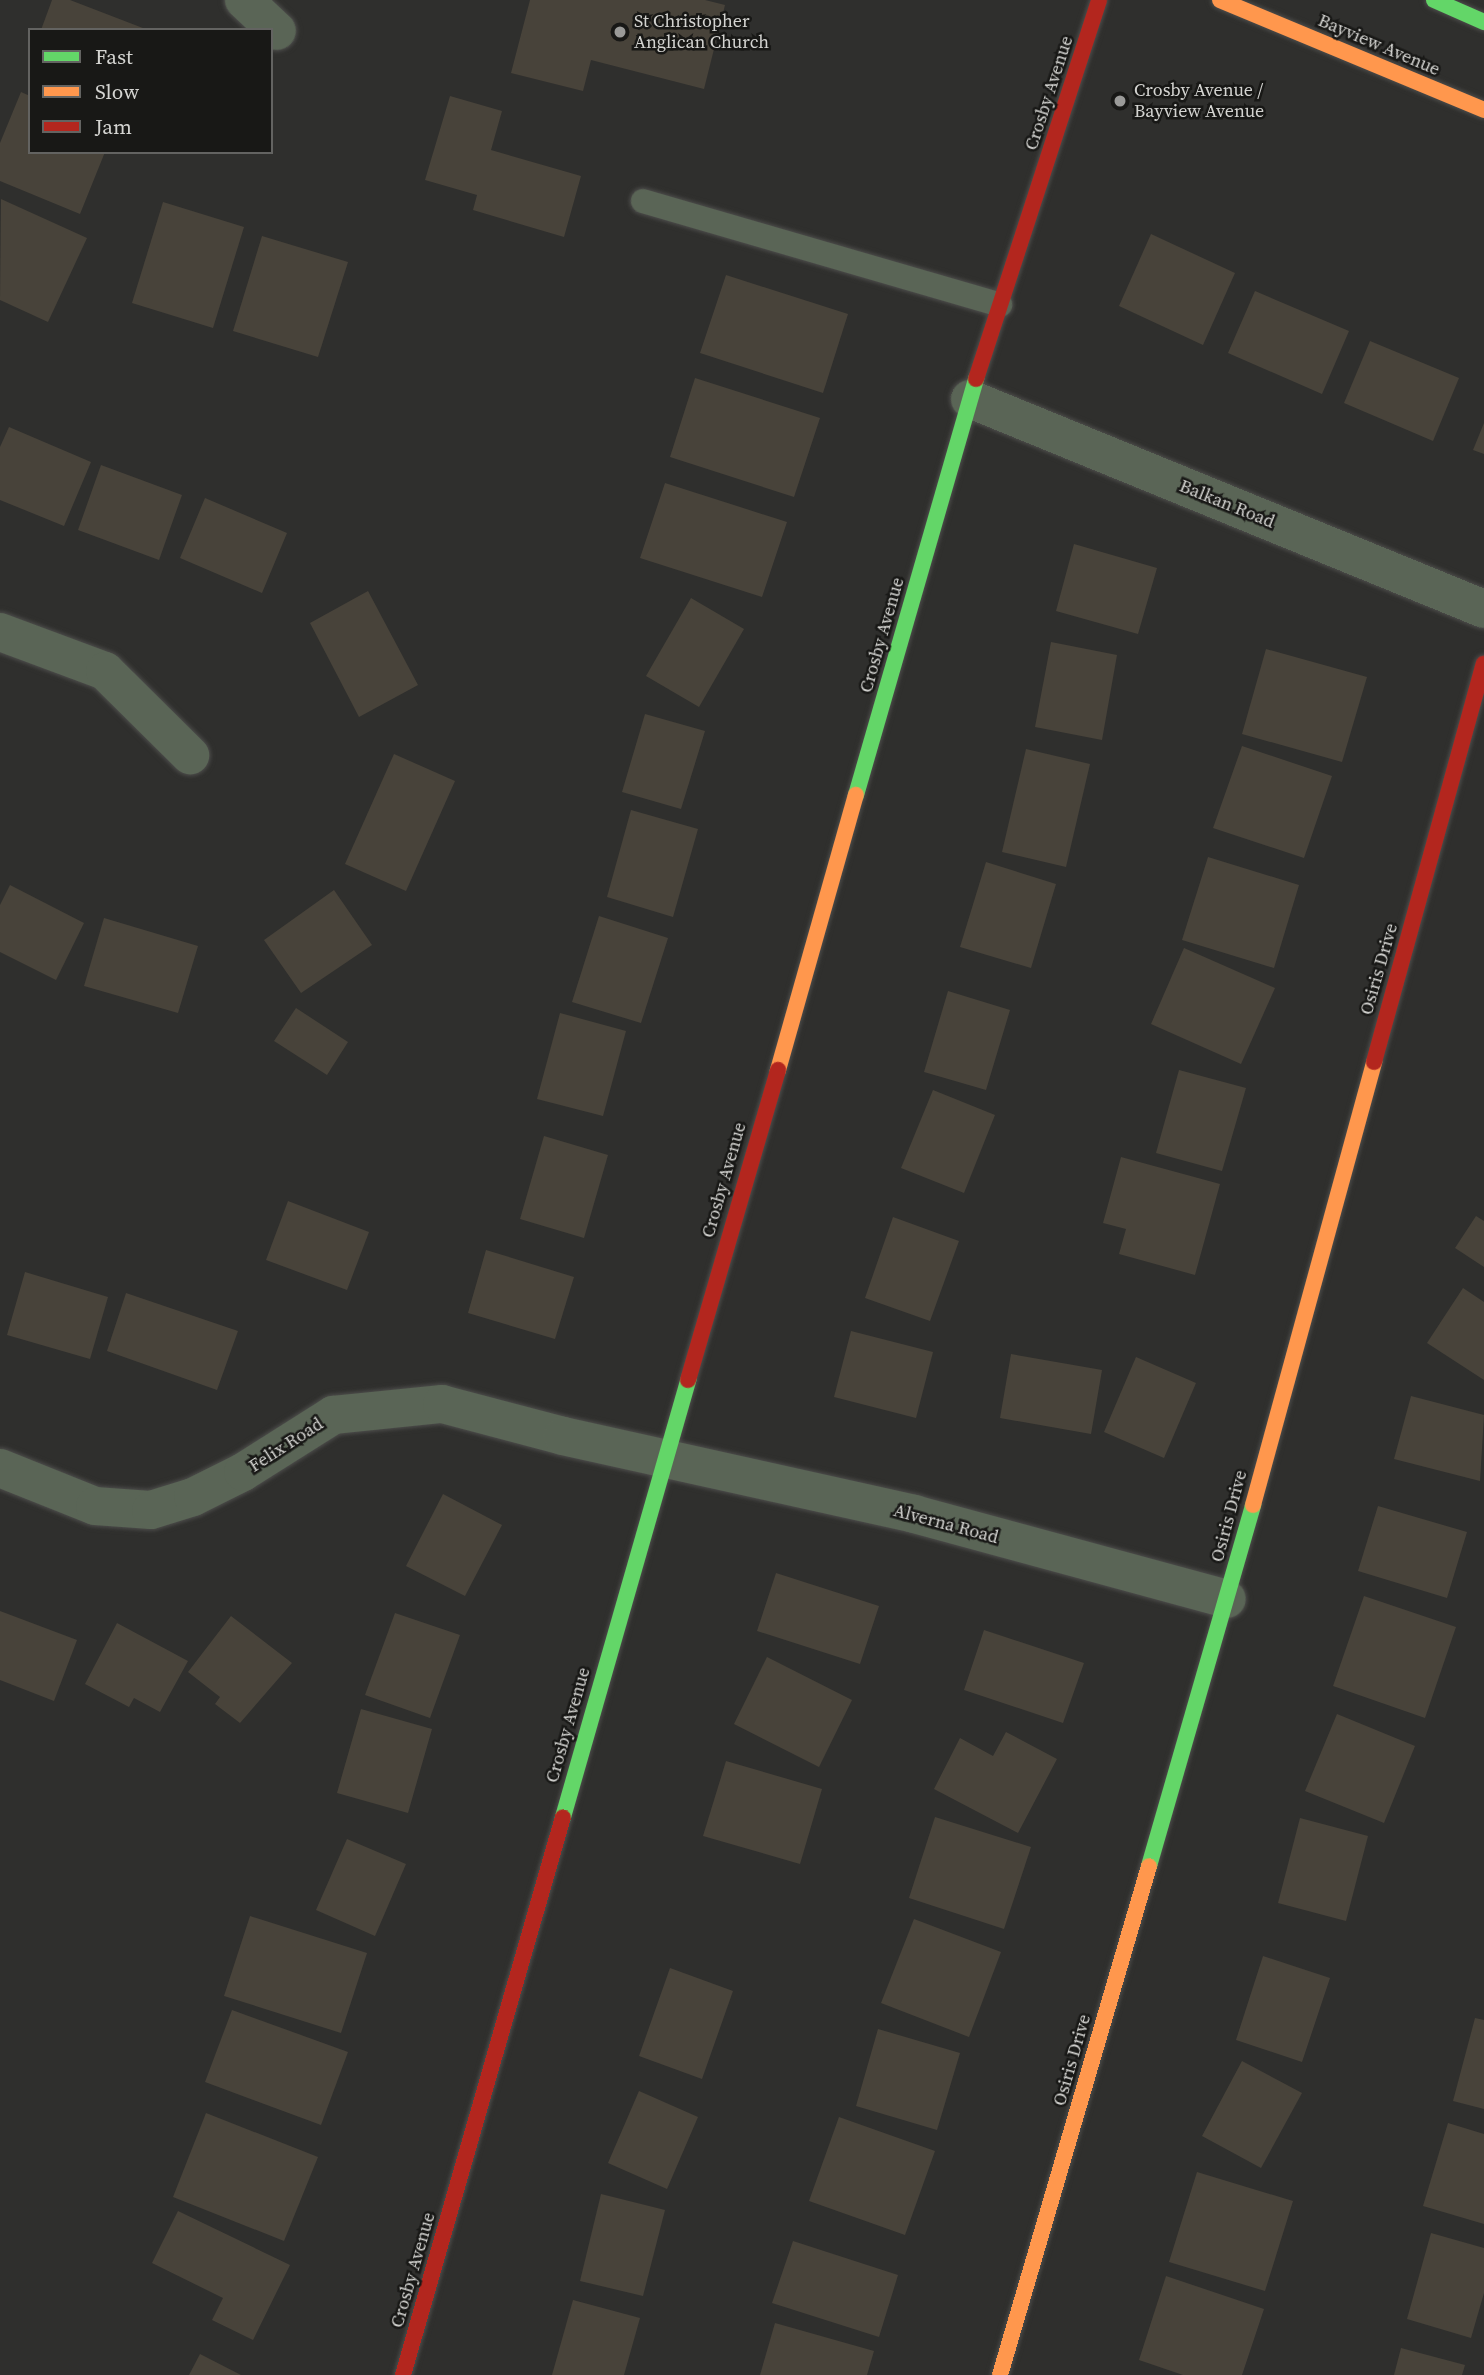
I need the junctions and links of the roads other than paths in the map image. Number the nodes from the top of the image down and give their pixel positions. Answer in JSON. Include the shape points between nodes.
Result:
{"nodes":[{"id":1,"x":244,"y":0,"type":"edge"},
{"id":2,"x":1099,"y":0,"type":"edge"},
{"id":3,"x":1220,"y":0,"type":"edge"},
{"id":4,"x":1434,"y":0,"type":"edge"},
{"id":5,"x":1484,"y":22,"type":"edge"},
{"id":6,"x":277,"y":31,"type":"dead end"},
{"id":7,"x":1484,"y":110,"type":"edge"},
{"id":8,"x":643,"y":201,"type":"dead end"},
{"id":9,"x":1000,"y":305,"type":"junction"},
{"id":10,"x":970,"y":399,"type":"junction"},
{"id":11,"x":1484,"y":609,"type":"edge"},
{"id":12,"x":0,"y":632,"type":"edge"},
{"id":13,"x":1484,"y":664,"type":"edge"},
{"id":14,"x":190,"y":755,"type":"dead end"},
{"id":15,"x":664,"y":1459,"type":"junction"},
{"id":16,"x":0,"y":1468,"type":"edge"},
{"id":17,"x":1227,"y":1600,"type":"junction"},
{"id":18,"x":403,"y":2375,"type":"edge"},
{"id":19,"x":1000,"y":2375,"type":"edge"}],
"edges":[{"from":1,"to":6,"type":"street"},
{"from":2,"to":9,"type":"street","name":"Crosby Avenue"},
{"from":3,"to":7,"type":"street","name":"Bayview Avenue"},
{"from":4,"to":5,"type":"street"},
{"from":8,"to":9,"type":"lane"},
{"from":9,"to":10,"type":"street","name":"Crosby Avenue"},
{"from":10,"to":11,"type":"street","name":"Balkan Road"},
{"from":10,"to":15,"type":"street","name":"Crosby Avenue"},
{"from":12,"to":14,"type":"street","via":[[105,671]]},
{"from":13,"to":17,"type":"street","name":"Osiris Drive"},
{"from":15,"to":16,"type":"street","name":"Felix Road","via":[[442,1404],[333,1415],[243,1472],[193,1497],[150,1510],[95,1506]]},
{"from":15,"to":17,"type":"street","name":"Alverna Road","via":[[914,1514]]},
{"from":15,"to":18,"type":"street","name":"Crosby Avenue"},
{"from":17,"to":19,"type":"street","name":"Osiris Drive"}]}
